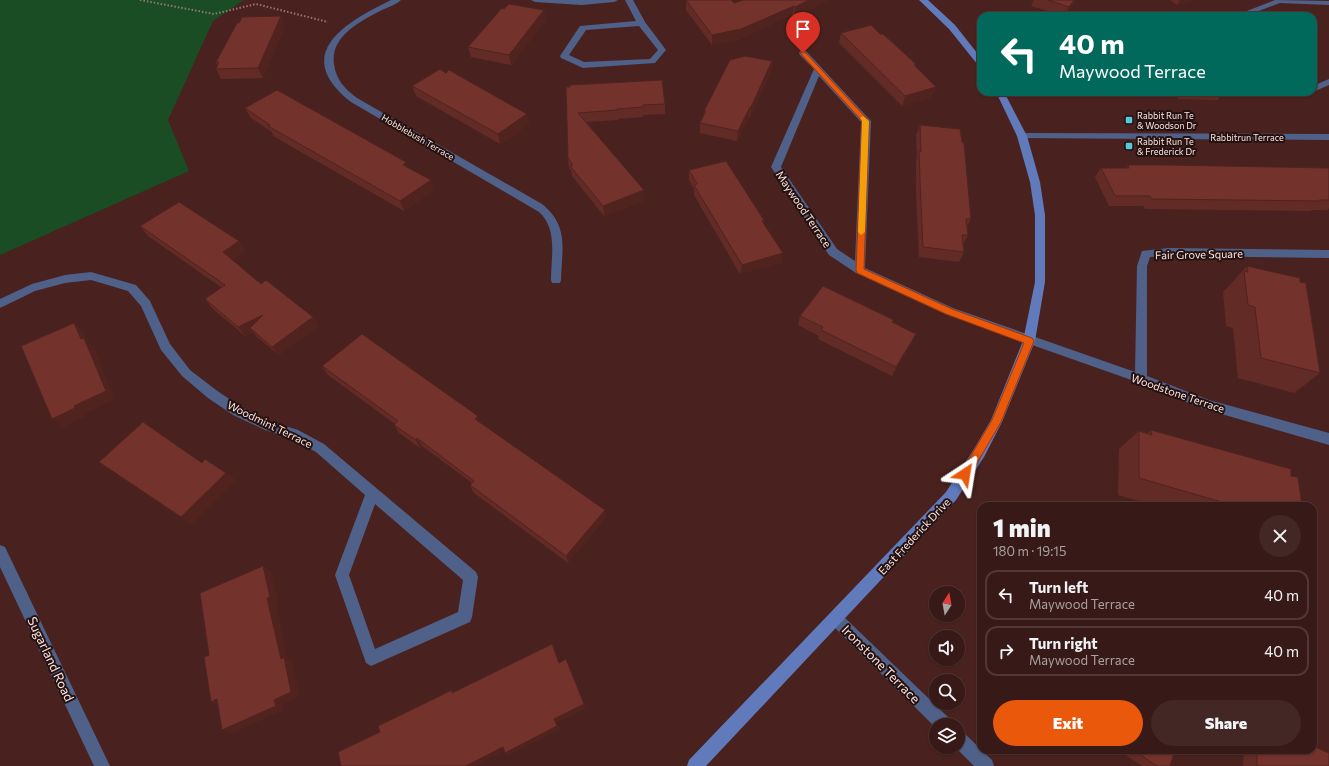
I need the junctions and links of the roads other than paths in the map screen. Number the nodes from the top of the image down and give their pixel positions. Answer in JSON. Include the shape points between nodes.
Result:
{"nodes":[{"id":1,"x":397,"y":0,"type":"edge"},
{"id":2,"x":535,"y":0,"type":"edge"},
{"id":3,"x":614,"y":0,"type":"edge"},
{"id":4,"x":629,"y":0,"type":"edge"},
{"id":5,"x":922,"y":0,"type":"edge"},
{"id":6,"x":1329,"y":3,"type":"edge"},
{"id":7,"x":1249,"y":12,"type":"edge"},
{"id":8,"x":641,"y":23,"type":"junction"},
{"id":9,"x":803,"y":53,"type":"dead end"},
{"id":10,"x":977,"y":58,"type":"edge"},
{"id":11,"x":818,"y":69,"type":"junction"},
{"id":12,"x":1329,"y":82,"type":"edge"},
{"id":13,"x":1317,"y":87,"type":"edge"},
{"id":14,"x":1002,"y":96,"type":"edge"},
{"id":15,"x":1022,"y":136,"type":"junction"},
{"id":16,"x":1329,"y":138,"type":"edge"},
{"id":17,"x":1329,"y":254,"type":"edge"},
{"id":18,"x":860,"y":270,"type":"junction"},
{"id":19,"x":556,"y":280,"type":"dead end"},
{"id":20,"x":0,"y":304,"type":"edge"},
{"id":21,"x":1029,"y":341,"type":"junction"},
{"id":22,"x":1141,"y":380,"type":"junction"},
{"id":23,"x":1329,"y":439,"type":"edge"},
{"id":24,"x":372,"y":493,"type":"junction"},
{"id":25,"x":0,"y":552,"type":"edge"},
{"id":26,"x":836,"y":619,"type":"junction"},
{"id":27,"x":937,"y":718,"type":"edge"},
{"id":28,"x":965,"y":746,"type":"edge"},
{"id":29,"x":102,"y":766,"type":"edge"},
{"id":30,"x":695,"y":766,"type":"edge"},
{"id":31,"x":986,"y":766,"type":"edge"}],
"edges":[{"from":1,"to":19,"type":"street","name":"Hobblebush Terrace","via":[[347,28],[333,42],[328,56],[332,77],[339,88],[372,112],[547,213],[554,224],[556,238]]},
{"from":2,"to":3,"type":"street","via":[[582,3]]},
{"from":4,"to":8,"type":"street"},
{"from":5,"to":10,"type":"street","via":[[952,27]]},
{"from":6,"to":7,"type":"street","via":[[1279,1]]},
{"from":8,"to":8,"type":"street","via":[[662,50],[652,61],[583,66],[564,56],[583,28]]},
{"from":9,"to":11,"type":"street"},
{"from":11,"to":18,"type":"street","via":[[866,121]]},
{"from":11,"to":18,"type":"street","name":"Maywood Terrace","via":[[776,166],[833,252]]},
{"from":12,"to":13,"type":"street"},
{"from":14,"to":15,"type":"street","name":"East Frederick Drive"},
{"from":15,"to":16,"type":"street","name":"Rabbitrun Terrace"},
{"from":15,"to":21,"type":"street","name":"East Frederick Drive","via":[[1035,182],[1040,215],[1040,282]]},
{"from":17,"to":22,"type":"street","name":"Fair Grove Square","via":[[1146,254],[1142,266]]},
{"from":18,"to":21,"type":"street","name":"Maywood Terrace","via":[[949,312]]},
{"from":20,"to":24,"type":"street","name":"Woodmint Terrace","via":[[32,288],[65,279],[91,276],[132,288],[146,304],[165,348],[186,373],[237,411],[294,434],[320,448]]},
{"from":21,"to":22,"type":"street","name":"Woodstone Terrace"},
{"from":21,"to":26,"type":"street","name":"East Frederick Drive","via":[[996,422],[951,496]]},
{"from":22,"to":23,"type":"street","name":"Woodstone Terrace","via":[[1208,405]]},
{"from":24,"to":24,"type":"street","name":"Woodmint Terrace","via":[[471,577],[465,617],[371,658],[342,576]]},
{"from":25,"to":29,"type":"street","name":"Sugarland Road"},
{"from":26,"to":27,"type":"street","name":"Ironstone Terrace"},
{"from":26,"to":30,"type":"street","name":"East Frederick Drive"},
{"from":28,"to":31,"type":"street"}]}
